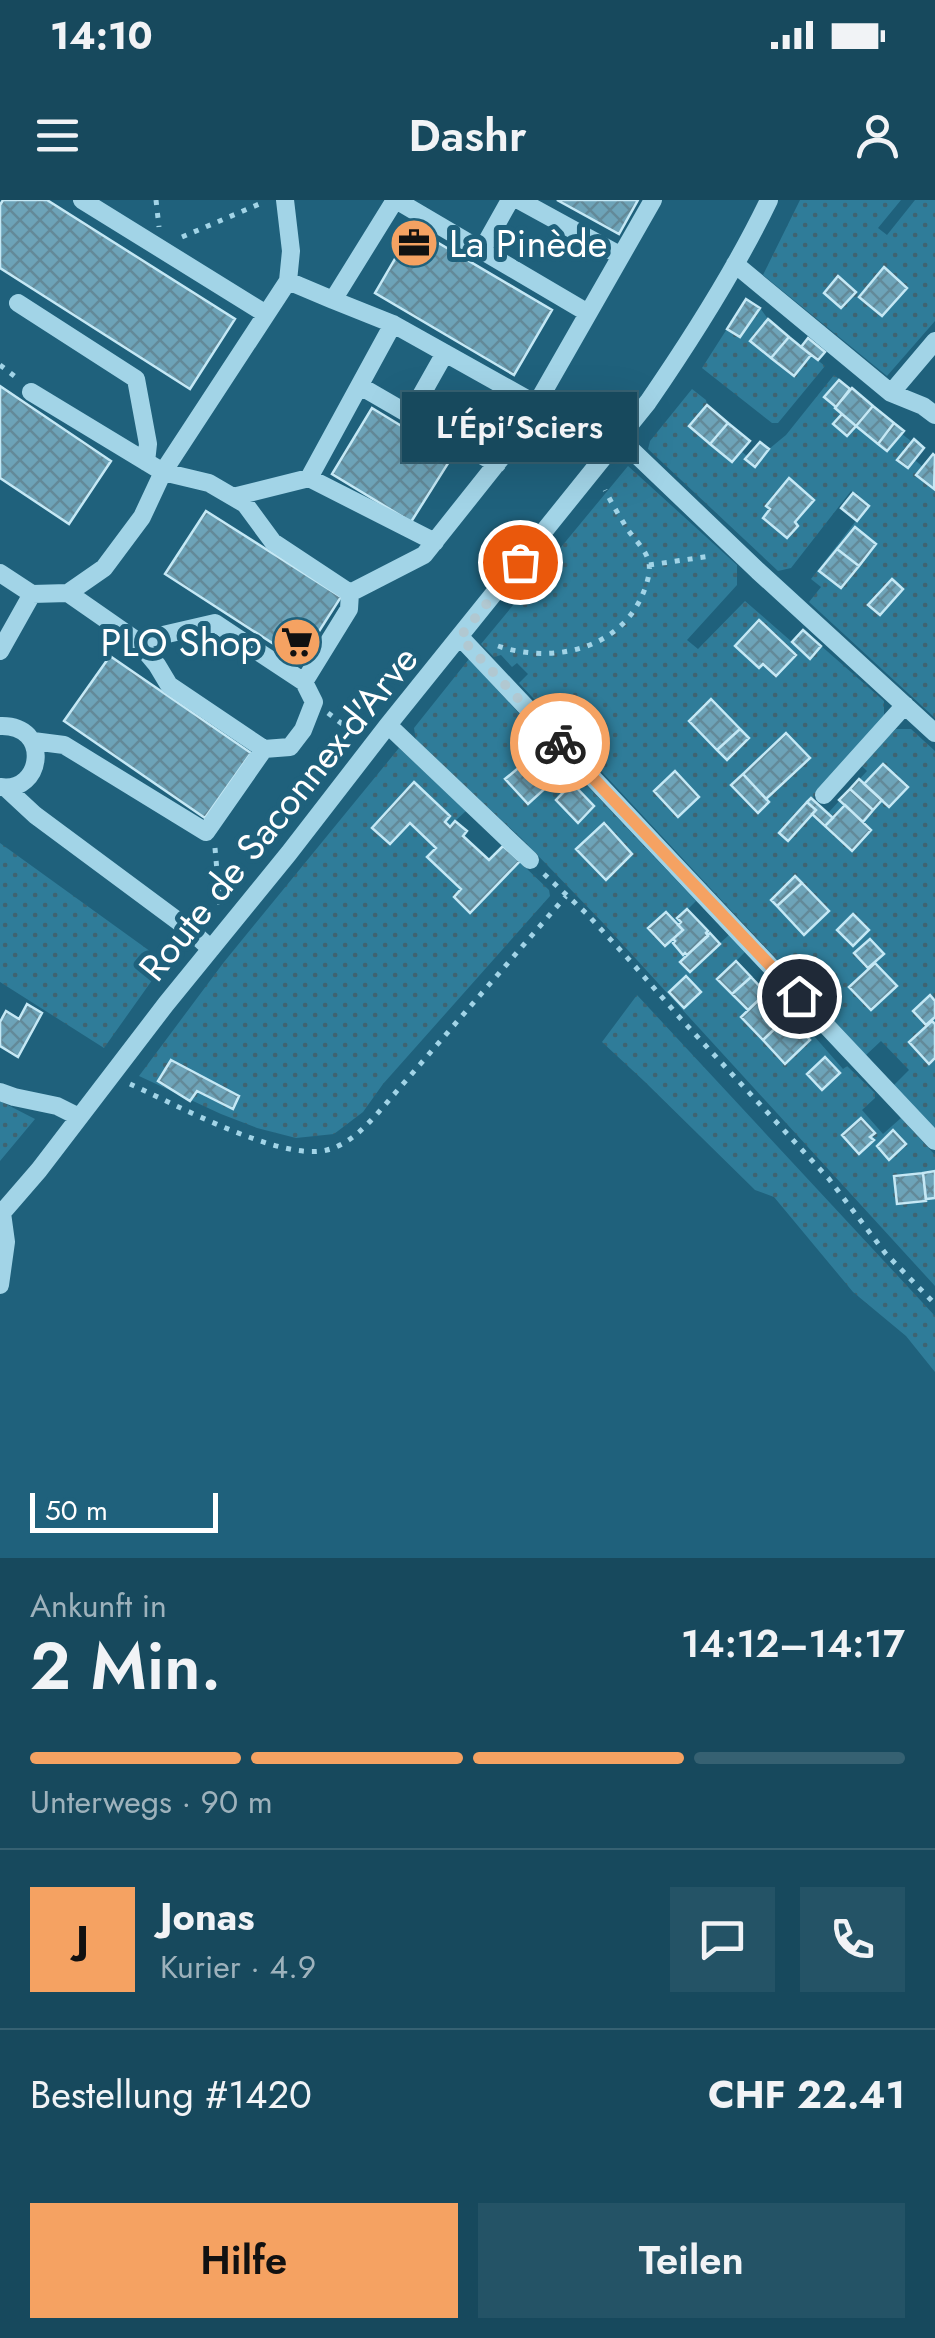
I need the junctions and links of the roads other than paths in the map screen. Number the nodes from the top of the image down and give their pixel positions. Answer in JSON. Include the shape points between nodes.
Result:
{"nodes":[{"id":1,"x":82,"y":200,"type":"edge"},
{"id":2,"x":285,"y":200,"type":"edge"},
{"id":3,"x":396,"y":200,"type":"edge"},
{"id":4,"x":510,"y":200,"type":"edge"},
{"id":5,"x":519,"y":200,"type":"edge"},
{"id":6,"x":653,"y":200,"type":"edge"},
{"id":7,"x":768,"y":200,"type":"edge"},
{"id":8,"x":482,"y":250,"type":"junction"},
{"id":9,"x":621,"y":256,"type":"junction"},
{"id":10,"x":735,"y":264,"type":"junction"},
{"id":11,"x":288,"y":281,"type":"junction"},
{"id":12,"x":333,"y":300,"type":"junction"},
{"id":13,"x":18,"y":302,"type":"dead end"},
{"id":14,"x":588,"y":313,"type":"junction"},
{"id":15,"x":266,"y":314,"type":"junction"},
{"id":16,"x":393,"y":324,"type":"junction"},
{"id":17,"x":935,"y":341,"type":"edge"},
{"id":18,"x":445,"y":353,"type":"junction"},
{"id":19,"x":360,"y":386,"type":"junction"},
{"id":20,"x":31,"y":392,"type":"dead end"},
{"id":21,"x":890,"y":393,"type":"junction"},
{"id":22,"x":536,"y":404,"type":"junction"},
{"id":23,"x":410,"y":416,"type":"junction"},
{"id":24,"x":935,"y":416,"type":"edge"},
{"id":25,"x":619,"y":438,"type":"junction"},
{"id":26,"x":146,"y":462,"type":"junction"},
{"id":27,"x":496,"y":464,"type":"junction"},
{"id":28,"x":163,"y":472,"type":"junction"},
{"id":29,"x":309,"y":478,"type":"junction"},
{"id":30,"x":233,"y":497,"type":"junction"},
{"id":31,"x":435,"y":542,"type":"junction"},
{"id":32,"x":0,"y":573,"type":"edge"},
{"id":33,"x":68,"y":593,"type":"junction"},
{"id":34,"x":350,"y":593,"type":"junction"},
{"id":35,"x":32,"y":594,"type":"junction"},
{"id":36,"x":460,"y":637,"type":"junction"},
{"id":37,"x":137,"y":642,"type":"junction"},
{"id":38,"x":0,"y":651,"type":"edge"},
{"id":39,"x":304,"y":682,"type":"junction"},
{"id":40,"x":905,"y":705,"type":"junction"},
{"id":41,"x":388,"y":725,"type":"junction"},
{"id":42,"x":0,"y":726,"type":"edge"},
{"id":43,"x":935,"y":732,"type":"edge"},
{"id":44,"x":33,"y":741,"type":"junction"},
{"id":45,"x":264,"y":749,"type":"junction"},
{"id":46,"x":4,"y":788,"type":"edge"},
{"id":47,"x":824,"y":795,"type":"dead end"},
{"id":48,"x":530,"y":860,"type":"road end"},
{"id":49,"x":217,"y":942,"type":"junction"},
{"id":50,"x":0,"y":1092,"type":"edge"},
{"id":51,"x":79,"y":1116,"type":"junction"},
{"id":52,"x":935,"y":1141,"type":"edge"},
{"id":53,"x":1,"y":1214,"type":"edge"},
{"id":54,"x":0,"y":1285,"type":"edge"}],
"edges":[{"from":1,"to":15,"type":"street"},
{"from":2,"to":11,"type":"street","via":[[292,251]]},
{"from":3,"to":8,"type":"street"},
{"from":3,"to":12,"type":"street"},
{"from":4,"to":8,"type":"street"},
{"from":5,"to":9,"type":"street"},
{"from":6,"to":9,"type":"street"},
{"from":7,"to":10,"type":"street","name":"Route de Saconnex-d'Arve"},
{"from":8,"to":14,"type":"street"},
{"from":9,"to":14,"type":"street"},
{"from":10,"to":21,"type":"street"},
{"from":10,"to":25,"type":"street","name":"Route de Saconnex-d'Arve"},
{"from":11,"to":12,"type":"street"},
{"from":11,"to":15,"type":"street"},
{"from":12,"to":16,"type":"street"},
{"from":13,"to":26,"type":"street","via":[[136,379]]},
{"from":14,"to":22,"type":"street"},
{"from":15,"to":28,"type":"street"},
{"from":16,"to":18,"type":"street"},
{"from":16,"to":19,"type":"street"},
{"from":17,"to":21,"type":"street"},
{"from":18,"to":22,"type":"street"},
{"from":18,"to":23,"type":"street"},
{"from":19,"to":23,"type":"street"},
{"from":19,"to":29,"type":"street"},
{"from":20,"to":26,"type":"street"},
{"from":21,"to":24,"type":"street"},
{"from":22,"to":27,"type":"street"},
{"from":23,"to":27,"type":"street"},
{"from":25,"to":36,"type":"street","name":"Route de Saconnex-d'Arve"},
{"from":25,"to":40,"type":"street"},
{"from":26,"to":28,"type":"street"},
{"from":27,"to":31,"type":"street"},
{"from":28,"to":30,"type":"street","via":[[209,483]]},
{"from":28,"to":33,"type":"street","via":[[142,517],[104,568]]},
{"from":29,"to":30,"type":"street"},
{"from":29,"to":31,"type":"street"},
{"from":30,"to":34,"type":"street","via":[[274,542]]},
{"from":31,"to":34,"type":"street","via":[[424,555]]},
{"from":32,"to":35,"type":"street"},
{"from":33,"to":35,"type":"street"},
{"from":33,"to":37,"type":"street"},
{"from":34,"to":39,"type":"street","via":[[349,609]]},
{"from":35,"to":38,"type":"street"},
{"from":36,"to":41,"type":"street","name":"Route de Saconnex-d'Arve"},
{"from":36,"to":52,"type":"street"},
{"from":37,"to":39,"type":"street","via":[[214,622]]},
{"from":37,"to":45,"type":"street","via":[[169,686]]},
{"from":39,"to":45,"type":"street","via":[[314,702],[304,730],[290,747]]},
{"from":40,"to":43,"type":"street"},
{"from":40,"to":47,"type":"street"},
{"from":41,"to":48,"type":"street"},
{"from":41,"to":49,"type":"street","name":"Route de Saconnex-d'Arve"},
{"from":42,"to":44,"type":"street","via":[[26,732]]},
{"from":44,"to":45,"type":"street","via":[[64,746],[206,832]]},
{"from":44,"to":46,"type":"street","via":[[34,768],[24,784]]},
{"from":46,"to":49,"type":"street","via":[[190,930]]},
{"from":49,"to":51,"type":"street","name":"Route de Saconnex-d'Arve"},
{"from":50,"to":51,"type":"street"},
{"from":51,"to":53,"type":"street","name":"Route de Saconnex-d'Arve"},
{"from":53,"to":54,"type":"street","via":[[6,1242]]}]}
